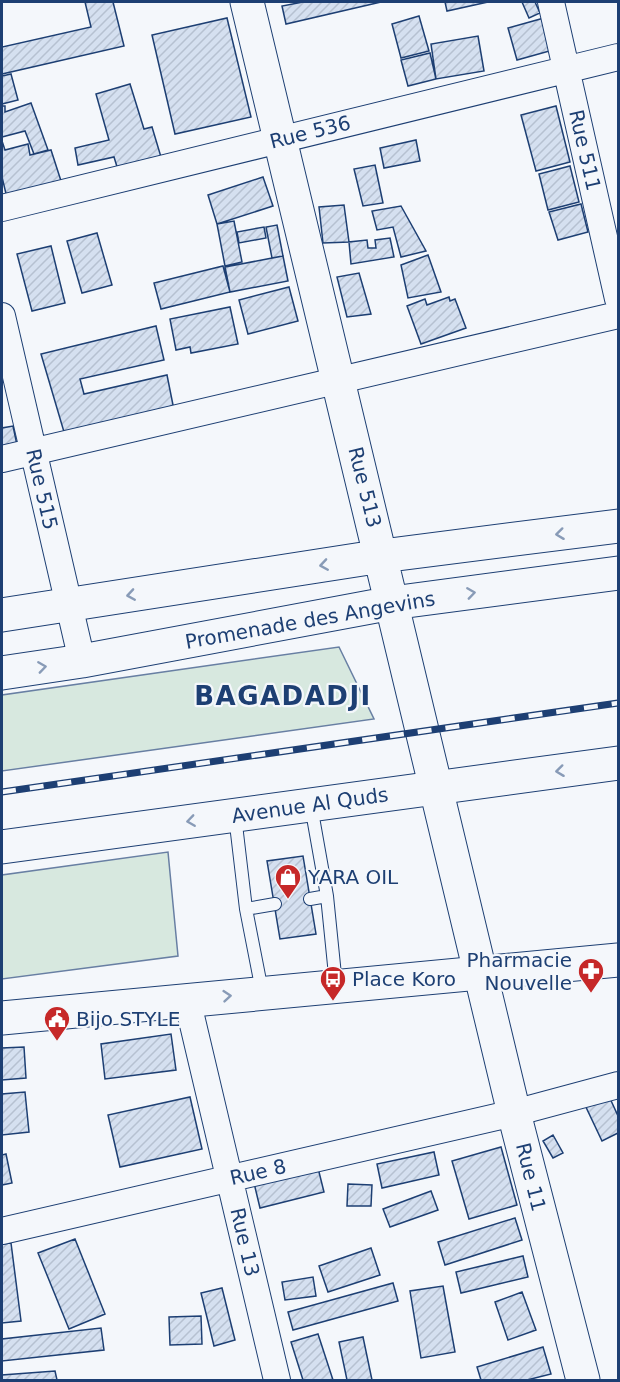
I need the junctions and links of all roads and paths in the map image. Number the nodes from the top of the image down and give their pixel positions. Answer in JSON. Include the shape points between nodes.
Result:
{"nodes":[{"id":1,"x":247,"y":2,"type":"edge"},
{"id":2,"x":551,"y":2,"type":"edge"},
{"id":3,"x":618,"y":57,"type":"edge"},
{"id":4,"x":566,"y":70,"type":"junction"},
{"id":5,"x":280,"y":140,"type":"junction"},
{"id":6,"x":2,"y":208,"type":"edge"},
{"id":7,"x":618,"y":299,"type":"edge"},
{"id":8,"x":618,"y":315,"type":"edge"},
{"id":9,"x":2,"y":316,"type":"edge"},
{"id":10,"x":338,"y":380,"type":"junction"},
{"id":11,"x":33,"y":452,"type":"junction"},
{"id":12,"x":2,"y":459,"type":"edge"},
{"id":13,"x":618,"y":526,"type":"edge"},
{"id":14,"x":382,"y":556,"type":"junction"},
{"id":15,"x":618,"y":573,"type":"edge"},
{"id":16,"x":392,"y":603,"type":"junction"},
{"id":17,"x":69,"y":604,"type":"junction"},
{"id":18,"x":2,"y":615,"type":"edge"},
{"id":19,"x":81,"y":661,"type":"junction"},
{"id":20,"x":2,"y":673,"type":"edge"},
{"id":21,"x":618,"y":766,"type":"edge"},
{"id":22,"x":436,"y":788,"type":"junction"},
{"id":23,"x":311,"y":805,"type":"junction"},
{"id":24,"x":235,"y":815,"type":"junction"},
{"id":25,"x":2,"y":847,"type":"edge"},
{"id":26,"x":327,"y":896,"type":"junction"},
{"id":27,"x":310,"y":899,"type":"dead end"},
{"id":28,"x":275,"y":904,"type":"dead end"},
{"id":29,"x":246,"y":909,"type":"junction"},
{"id":30,"x":618,"y":960,"type":"edge"},
{"id":31,"x":481,"y":972,"type":"junction"},
{"id":32,"x":336,"y":986,"type":"junction"},
{"id":33,"x":262,"y":992,"type":"junction"},
{"id":34,"x":187,"y":999,"type":"junction"},
{"id":35,"x":2,"y":1018,"type":"edge"},
{"id":36,"x":618,"y":1085,"type":"edge"},
{"id":37,"x":514,"y":1113,"type":"junction"},
{"id":38,"x":230,"y":1179,"type":"junction"},
{"id":39,"x":2,"y":1231,"type":"edge"},
{"id":40,"x":277,"y":1380,"type":"edge"},
{"id":41,"x":583,"y":1380,"type":"edge"}],
"edges":[{"from":1,"to":5,"type":"street","name":"Rue 513"},
{"from":2,"to":4,"type":"street","name":"Rue 511"},
{"from":3,"to":4,"type":"street","name":"Rue 536"},
{"from":4,"to":5,"type":"street","name":"Rue 536"},
{"from":4,"to":7,"type":"street","name":"Rue 511"},
{"from":5,"to":6,"type":"street","name":"Rue 536"},
{"from":5,"to":10,"type":"street","name":"Rue 513"},
{"from":8,"to":10,"type":"street"},
{"from":9,"to":11,"type":"street","name":"Rue 515"},
{"from":10,"to":11,"type":"street"},
{"from":10,"to":14,"type":"street","name":"Rue 513"},
{"from":11,"to":12,"type":"street"},
{"from":11,"to":17,"type":"street","name":"Rue 515"},
{"from":13,"to":14,"type":"street","one_way":true},
{"from":14,"to":16,"type":"street","name":"Rue 513"},
{"from":14,"to":17,"type":"street","one_way":true},
{"from":16,"to":15,"type":"street","name":"Promenade des Angevins","one_way":true},
{"from":16,"to":19,"type":"street","name":"Promenade des Angevins"},
{"from":16,"to":22,"type":"street","name":"Rue 513"},
{"from":17,"to":18,"type":"street"},
{"from":17,"to":19,"type":"street","name":"Rue 515"},
{"from":20,"to":19,"type":"street","name":"Promenade des Angevins","one_way":true},
{"from":21,"to":22,"type":"street","name":"Avenue Al Quds","one_way":true},
{"from":22,"to":23,"type":"street","name":"Avenue Al Quds"},
{"from":22,"to":31,"type":"street","name":"Rue 513"},
{"from":23,"to":24,"type":"street","name":"Avenue Al Quds"},
{"from":23,"to":26,"type":"lane"},
{"from":24,"to":25,"type":"street","name":"Avenue Al Quds","one_way":true},
{"from":24,"to":29,"type":"lane"},
{"from":26,"to":27,"type":"lane"},
{"from":26,"to":32,"type":"lane"},
{"from":28,"to":29,"type":"lane"},
{"from":29,"to":33,"type":"lane"},
{"from":30,"to":31,"type":"street"},
{"from":31,"to":32,"type":"street"},
{"from":31,"to":37,"type":"street","name":"Rue 11"},
{"from":32,"to":33,"type":"street"},
{"from":34,"to":33,"type":"street","one_way":true},
{"from":34,"to":35,"type":"street"},
{"from":34,"to":38,"type":"street","name":"Rue 13"},
{"from":36,"to":37,"type":"street","name":"Rue 8"},
{"from":37,"to":38,"type":"street","name":"Rue 8"},
{"from":37,"to":41,"type":"street","name":"Rue 11"},
{"from":38,"to":39,"type":"street","name":"Rue 8"},
{"from":38,"to":40,"type":"street","name":"Rue 13"}]}
